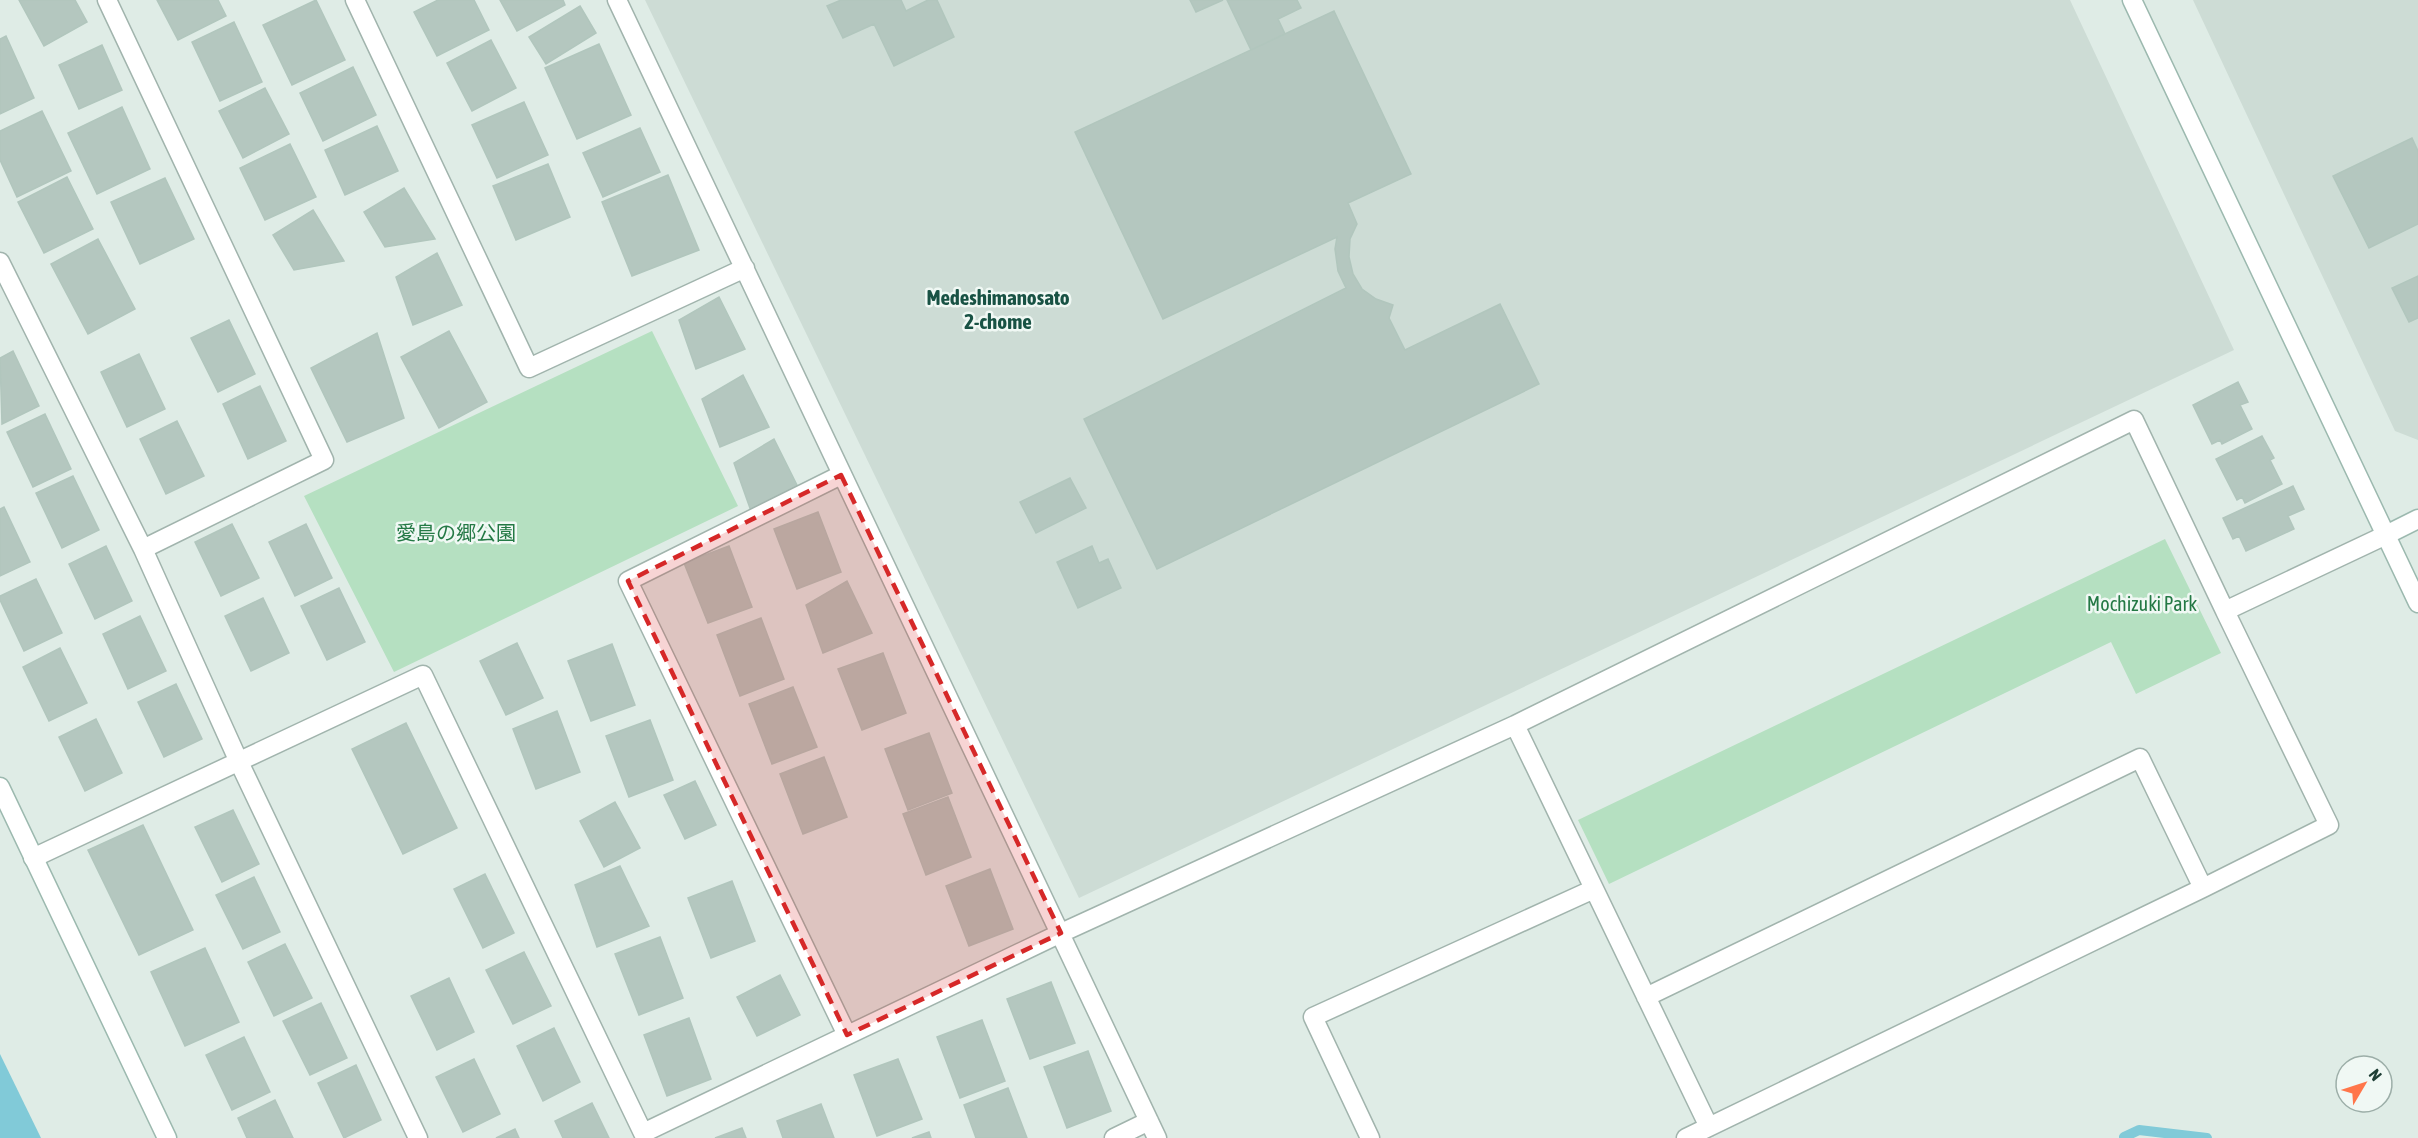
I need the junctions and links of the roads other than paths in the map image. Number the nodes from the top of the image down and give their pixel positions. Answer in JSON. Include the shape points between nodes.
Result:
{"nodes":[{"id":1,"x":107,"y":0,"type":"edge"},
{"id":2,"x":355,"y":0,"type":"edge"},
{"id":3,"x":617,"y":0,"type":"edge"},
{"id":4,"x":2132,"y":0,"type":"edge"},
{"id":5,"x":0,"y":262,"type":"edge"},
{"id":6,"x":745,"y":268,"type":"junction"},
{"id":7,"x":841,"y":475,"type":"junction"},
{"id":8,"x":2418,"y":519,"type":"edge"},
{"id":9,"x":2386,"y":535,"type":"junction"},
{"id":10,"x":143,"y":549,"type":"junction"},
{"id":11,"x":2418,"y":603,"type":"edge"},
{"id":12,"x":2225,"y":611,"type":"junction"},
{"id":13,"x":1515,"y":725,"type":"junction"},
{"id":14,"x":239,"y":762,"type":"junction"},
{"id":15,"x":0,"y":787,"type":"edge"},
{"id":16,"x":33,"y":858,"type":"junction"},
{"id":17,"x":2203,"y":888,"type":"junction"},
{"id":18,"x":1594,"y":889,"type":"junction"},
{"id":19,"x":1061,"y":933,"type":"junction"},
{"id":20,"x":1646,"y":997,"type":"junction"},
{"id":21,"x":847,"y":1035,"type":"junction"},
{"id":22,"x":1149,"y":1121,"type":"junction"},
{"id":23,"x":1709,"y":1127,"type":"junction"},
{"id":24,"x":167,"y":1138,"type":"edge"},
{"id":25,"x":418,"y":1138,"type":"edge"},
{"id":26,"x":1114,"y":1138,"type":"edge"},
{"id":27,"x":1157,"y":1138,"type":"edge"},
{"id":28,"x":1370,"y":1138,"type":"edge"},
{"id":29,"x":1686,"y":1138,"type":"edge"}],
"edges":[{"from":1,"to":10,"type":"street","via":[[324,460]]},
{"from":2,"to":6,"type":"street","via":[[529,368]]},
{"from":3,"to":6,"type":"street"},
{"from":4,"to":9,"type":"street"},
{"from":5,"to":10,"type":"street"},
{"from":6,"to":7,"type":"street"},
{"from":7,"to":19,"type":"street"},
{"from":7,"to":21,"type":"street","via":[[628,581]]},
{"from":8,"to":9,"type":"street"},
{"from":9,"to":11,"type":"street"},
{"from":9,"to":12,"type":"street"},
{"from":10,"to":14,"type":"street"},
{"from":12,"to":13,"type":"street","via":[[2134,420]]},
{"from":12,"to":17,"type":"street","via":[[2329,825]]},
{"from":13,"to":18,"type":"street"},
{"from":13,"to":19,"type":"street"},
{"from":14,"to":16,"type":"street"},
{"from":14,"to":21,"type":"street","via":[[423,675],[643,1133]]},
{"from":14,"to":25,"type":"street"},
{"from":15,"to":16,"type":"street"},
{"from":16,"to":24,"type":"street"},
{"from":17,"to":20,"type":"street","via":[[2140,758]]},
{"from":17,"to":23,"type":"street"},
{"from":18,"to":20,"type":"street"},
{"from":18,"to":28,"type":"street","via":[[1313,1017]]},
{"from":19,"to":21,"type":"street"},
{"from":19,"to":22,"type":"street"},
{"from":20,"to":23,"type":"street"},
{"from":22,"to":26,"type":"street"},
{"from":22,"to":27,"type":"street"},
{"from":23,"to":29,"type":"street"}]}
